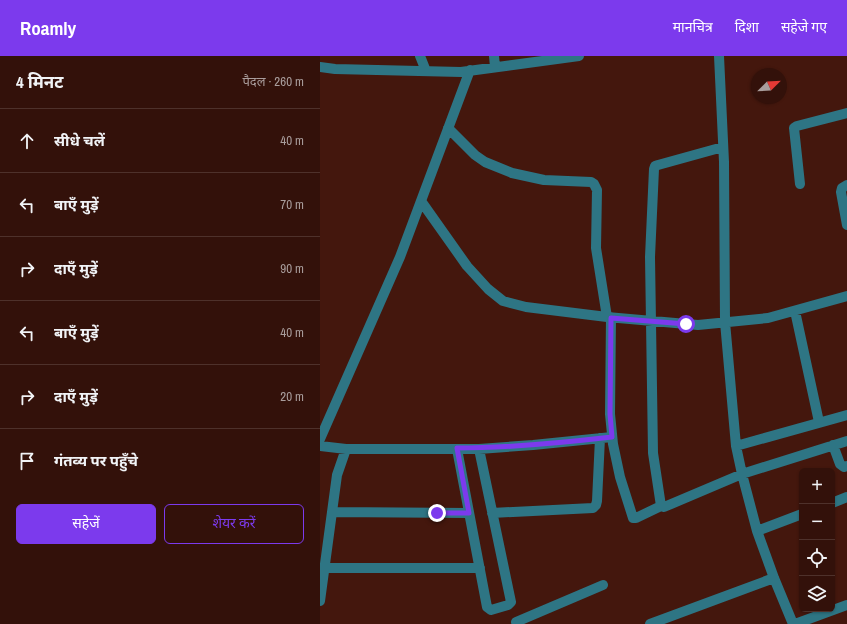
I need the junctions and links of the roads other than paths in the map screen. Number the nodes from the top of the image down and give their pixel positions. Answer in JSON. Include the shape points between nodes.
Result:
{"nodes":[{"id":1,"x":420,"y":56,"type":"edge"},
{"id":2,"x":494,"y":56,"type":"edge"},
{"id":3,"x":579,"y":56,"type":"edge"},
{"id":4,"x":719,"y":56,"type":"edge"},
{"id":5,"x":320,"y":67,"type":"edge"},
{"id":6,"x":495,"y":67,"type":"junction"},
{"id":7,"x":470,"y":70,"type":"junction"},
{"id":8,"x":426,"y":71,"type":"junction"},
{"id":9,"x":847,"y":113,"type":"edge"},
{"id":10,"x":448,"y":128,"type":"junction"},
{"id":11,"x":723,"y":147,"type":"junction"},
{"id":12,"x":800,"y":184,"type":"dead end"},
{"id":13,"x":847,"y":185,"type":"edge"},
{"id":14,"x":421,"y":201,"type":"junction"},
{"id":15,"x":847,"y":225,"type":"edge"},
{"id":16,"x":847,"y":296,"type":"edge"},
{"id":17,"x":795,"y":311,"type":"junction"},
{"id":18,"x":609,"y":317,"type":"junction"},
{"id":19,"x":650,"y":321,"type":"junction"},
{"id":20,"x":725,"y":322,"type":"junction"},
{"id":21,"x":847,"y":415,"type":"edge"},
{"id":22,"x":819,"y":422,"type":"junction"},
{"id":23,"x":612,"y":437,"type":"junction"},
{"id":24,"x":320,"y":438,"type":"edge"},
{"id":25,"x":600,"y":438,"type":"junction"},
{"id":26,"x":847,"y":442,"type":"edge"},
{"id":27,"x":833,"y":445,"type":"junction"},
{"id":28,"x":320,"y":446,"type":"edge"},
{"id":29,"x":736,"y":446,"type":"junction"},
{"id":30,"x":457,"y":448,"type":"junction"},
{"id":31,"x":346,"y":449,"type":"junction"},
{"id":32,"x":479,"y":449,"type":"junction"},
{"id":33,"x":846,"y":469,"type":"edge"},
{"id":34,"x":742,"y":474,"type":"junction"},
{"id":35,"x":847,"y":497,"type":"edge"},
{"id":36,"x":835,"y":502,"type":"edge"},
{"id":37,"x":660,"y":506,"type":"junction"},
{"id":38,"x":332,"y":512,"type":"junction"},
{"id":39,"x":469,"y":513,"type":"junction"},
{"id":40,"x":492,"y":513,"type":"junction"},
{"id":41,"x":799,"y":515,"type":"edge"},
{"id":42,"x":757,"y":531,"type":"junction"},
{"id":43,"x":324,"y":568,"type":"junction"},
{"id":44,"x":480,"y":568,"type":"junction"},
{"id":45,"x":774,"y":578,"type":"junction"},
{"id":46,"x":603,"y":585,"type":"dead end"},
{"id":47,"x":320,"y":601,"type":"edge"},
{"id":48,"x":510,"y":604,"type":"junction"},
{"id":49,"x":847,"y":605,"type":"edge"},
{"id":50,"x":516,"y":623,"type":"edge"},
{"id":51,"x":650,"y":624,"type":"edge"},
{"id":52,"x":794,"y":624,"type":"edge"}],
"edges":[{"from":1,"to":8,"type":"street"},
{"from":2,"to":6,"type":"street"},
{"from":3,"to":6,"type":"street"},
{"from":4,"to":11,"type":"street"},
{"from":5,"to":8,"type":"street"},
{"from":6,"to":7,"type":"street"},
{"from":7,"to":8,"type":"street"},
{"from":7,"to":10,"type":"street"},
{"from":9,"to":12,"type":"street","via":[[794,128]]},
{"from":10,"to":14,"type":"street"},
{"from":10,"to":18,"type":"street","via":[[475,155],[512,173],[544,180],[594,184],[597,190],[596,248]]},
{"from":11,"to":19,"type":"street","via":[[655,166],[650,257]]},
{"from":11,"to":20,"type":"street"},
{"from":13,"to":15,"type":"street","via":[[841,192]]},
{"from":14,"to":18,"type":"street","via":[[467,266],[502,301],[526,307]]},
{"from":14,"to":24,"type":"street","via":[[400,257]]},
{"from":16,"to":17,"type":"street"},
{"from":17,"to":20,"type":"street","via":[[768,318]]},
{"from":17,"to":22,"type":"street"},
{"from":18,"to":19,"type":"street"},
{"from":18,"to":23,"type":"street"},
{"from":19,"to":20,"type":"street","via":[[698,325]]},
{"from":19,"to":37,"type":"street","via":[[653,459]]},
{"from":20,"to":29,"type":"street"},
{"from":21,"to":22,"type":"street"},
{"from":22,"to":29,"type":"street"},
{"from":23,"to":25,"type":"street"},
{"from":23,"to":37,"type":"street","via":[[620,477],[633,518]]},
{"from":25,"to":32,"type":"street"},
{"from":25,"to":40,"type":"street","via":[[597,502],[593,508]]},
{"from":26,"to":27,"type":"street"},
{"from":27,"to":33,"type":"street","via":[[840,464]]},
{"from":27,"to":34,"type":"street"},
{"from":28,"to":31,"type":"street"},
{"from":29,"to":34,"type":"street"},
{"from":30,"to":31,"type":"street"},
{"from":30,"to":32,"type":"street"},
{"from":30,"to":39,"type":"street"},
{"from":31,"to":38,"type":"street","via":[[337,475]]},
{"from":32,"to":40,"type":"street"},
{"from":34,"to":37,"type":"street"},
{"from":34,"to":42,"type":"street"},
{"from":35,"to":36,"type":"street"},
{"from":38,"to":39,"type":"street"},
{"from":38,"to":43,"type":"street"},
{"from":39,"to":44,"type":"street"},
{"from":40,"to":48,"type":"street"},
{"from":41,"to":42,"type":"street"},
{"from":42,"to":45,"type":"street"},
{"from":43,"to":44,"type":"street"},
{"from":43,"to":47,"type":"street"},
{"from":44,"to":48,"type":"street","via":[[488,609]]},
{"from":45,"to":51,"type":"street"},
{"from":45,"to":52,"type":"street"},
{"from":46,"to":50,"type":"street"},
{"from":48,"to":50,"type":"street"},
{"from":49,"to":52,"type":"street"}]}
